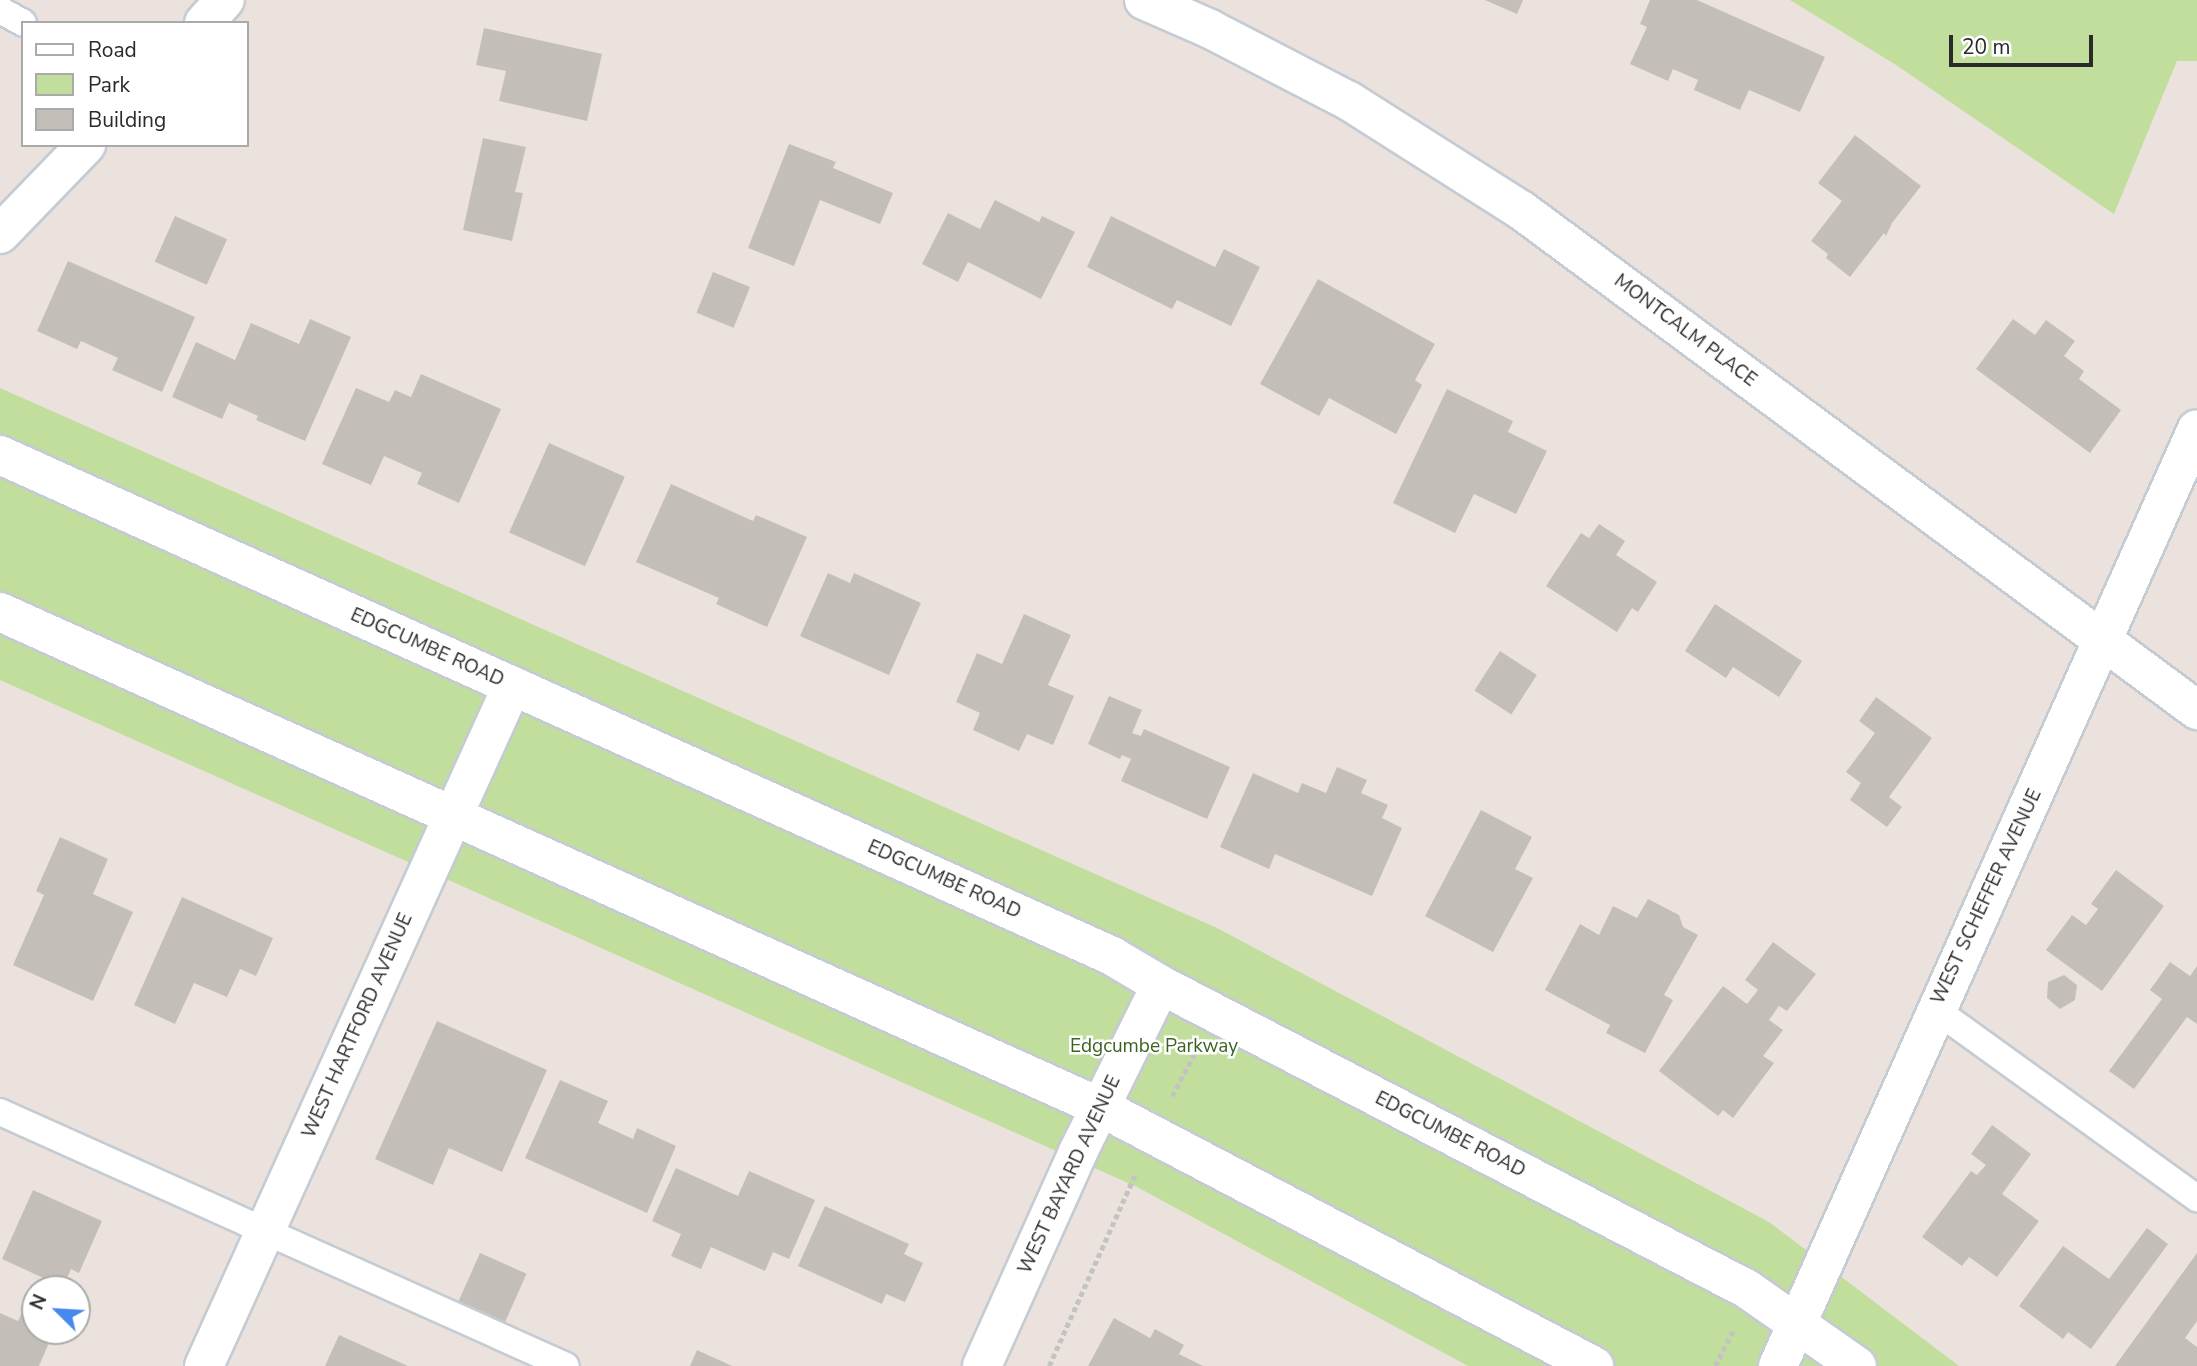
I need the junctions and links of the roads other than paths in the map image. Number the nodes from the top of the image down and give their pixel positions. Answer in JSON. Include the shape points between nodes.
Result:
{"nodes":[{"id":1,"x":225,"y":0,"type":"edge"},
{"id":2,"x":1144,"y":0,"type":"edge"},
{"id":3,"x":0,"y":10,"type":"edge"},
{"id":4,"x":206,"y":21,"type":"edge"},
{"id":5,"x":21,"y":22,"type":"edge"},
{"id":6,"x":84,"y":147,"type":"edge"},
{"id":7,"x":0,"y":233,"type":"edge"},
{"id":8,"x":2197,"y":429,"type":"edge"},
{"id":9,"x":0,"y":455,"type":"edge"},
{"id":10,"x":0,"y":612,"type":"edge"},
{"id":11,"x":2104,"y":642,"type":"junction"},
{"id":12,"x":512,"y":686,"type":"junction"},
{"id":13,"x":2197,"y":710,"type":"edge"},
{"id":14,"x":453,"y":817,"type":"junction"},
{"id":15,"x":1161,"y":985,"type":"junction"},
{"id":16,"x":1936,"y":1010,"type":"junction"},
{"id":17,"x":1100,"y":1107,"type":"junction"},
{"id":18,"x":0,"y":1112,"type":"edge"},
{"id":19,"x":2197,"y":1198,"type":"edge"},
{"id":20,"x":265,"y":1232,"type":"junction"},
{"id":21,"x":1798,"y":1322,"type":"junction"},
{"id":22,"x":204,"y":1366,"type":"edge"},
{"id":23,"x":566,"y":1366,"type":"edge"},
{"id":24,"x":982,"y":1366,"type":"edge"},
{"id":25,"x":1594,"y":1366,"type":"edge"},
{"id":26,"x":1778,"y":1366,"type":"edge"},
{"id":27,"x":1857,"y":1366,"type":"edge"}],
"edges":[{"from":1,"to":4,"type":"street"},
{"from":2,"to":11,"type":"street","name":"MONTCALM PLACE","via":[[1349,101],[1521,209]]},
{"from":3,"to":5,"type":"lane"},
{"from":6,"to":7,"type":"street"},
{"from":8,"to":11,"type":"street","name":"WEST SCHEFFER AVENUE"},
{"from":9,"to":12,"type":"street","name":"EDGCUMBE ROAD"},
{"from":10,"to":14,"type":"street"},
{"from":11,"to":13,"type":"street","name":"MONTCALM PLACE"},
{"from":11,"to":16,"type":"street","name":"WEST SCHEFFER AVENUE"},
{"from":12,"to":14,"type":"street","name":"WEST HARTFORD AVENUE"},
{"from":12,"to":15,"type":"street","name":"EDGCUMBE ROAD","via":[[1112,956]]},
{"from":14,"to":17,"type":"street"},
{"from":14,"to":20,"type":"street","name":"WEST HARTFORD AVENUE"},
{"from":15,"to":17,"type":"street","name":"WEST BAYARD AVENUE"},
{"from":15,"to":21,"type":"street","name":"EDGCUMBE ROAD","via":[[1747,1289]]},
{"from":16,"to":19,"type":"lane"},
{"from":16,"to":21,"type":"street","name":"WEST SCHEFFER AVENUE"},
{"from":17,"to":24,"type":"street","name":"WEST BAYARD AVENUE"},
{"from":17,"to":25,"type":"street"},
{"from":18,"to":20,"type":"lane"},
{"from":20,"to":22,"type":"street","name":"WEST HARTFORD AVENUE"},
{"from":20,"to":23,"type":"lane"},
{"from":21,"to":26,"type":"street","name":"WEST SCHEFFER AVENUE"},
{"from":21,"to":27,"type":"street","name":"EDGCUMBE ROAD"}]}
